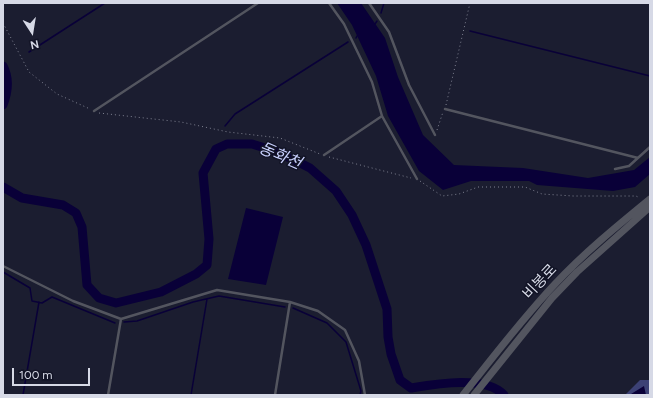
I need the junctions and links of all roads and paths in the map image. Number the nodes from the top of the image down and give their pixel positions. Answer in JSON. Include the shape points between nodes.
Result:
{"nodes":[{"id":1,"x":258,"y":3,"type":"edge"},
{"id":2,"x":329,"y":3,"type":"edge"},
{"id":3,"x":369,"y":3,"type":"edge"},
{"id":4,"x":470,"y":3,"type":"edge"},
{"id":5,"x":3,"y":23,"type":"edge"},
{"id":6,"x":445,"y":109,"type":"junction"},
{"id":7,"x":94,"y":111,"type":"junction"},
{"id":8,"x":382,"y":116,"type":"junction"},
{"id":9,"x":434,"y":135,"type":"joint"},
{"id":10,"x":650,"y":147,"type":"edge"},
{"id":11,"x":324,"y":155,"type":"junction"},
{"id":12,"x":638,"y":158,"type":"junction"},
{"id":13,"x":615,"y":170,"type":"dead end"},
{"id":14,"x":416,"y":179,"type":"junction"},
{"id":15,"x":649,"y":202,"type":"edge"},
{"id":16,"x":3,"y":266,"type":"edge"},
{"id":17,"x":290,"y":302,"type":"junction"},
{"id":18,"x":120,"y":319,"type":"junction"},
{"id":19,"x":108,"y":395,"type":"edge"},
{"id":20,"x":276,"y":395,"type":"edge"},
{"id":21,"x":365,"y":395,"type":"edge"},
{"id":22,"x":463,"y":395,"type":"edge"},
{"id":23,"x":474,"y":395,"type":"edge"}],
"edges":[{"from":1,"to":7,"type":"lane"},
{"from":2,"to":8,"type":"lane","via":[[344,24],[372,82]]},
{"from":3,"to":9,"type":"lane","via":[[389,32],[409,85]]},
{"from":4,"to":6,"type":"path"},
{"from":5,"to":7,"type":"path","via":[[29,72],[57,94]]},
{"from":6,"to":9,"type":"path"},
{"from":6,"to":12,"type":"lane"},
{"from":7,"to":11,"type":"path","via":[[280,138]]},
{"from":8,"to":11,"type":"lane"},
{"from":8,"to":14,"type":"lane"},
{"from":10,"to":12,"type":"lane"},
{"from":11,"to":14,"type":"path"},
{"from":12,"to":13,"type":"lane","via":[[629,166]]},
{"from":14,"to":15,"type":"path","via":[[442,196],[459,194],[478,187],[525,187],[542,194],[636,196]]},
{"from":15,"to":22,"type":"street","name":"비봉로","via":[[588,251],[555,283]]},
{"from":15,"to":23,"type":"street","name":"비봉로","via":[[548,303]]},
{"from":16,"to":18,"type":"lane","via":[[72,301]]},
{"from":17,"to":18,"type":"lane","via":[[217,290]]},
{"from":17,"to":20,"type":"lane"},
{"from":17,"to":21,"type":"lane","via":[[318,311],[345,330],[359,361]]},
{"from":18,"to":19,"type":"lane"}]}
